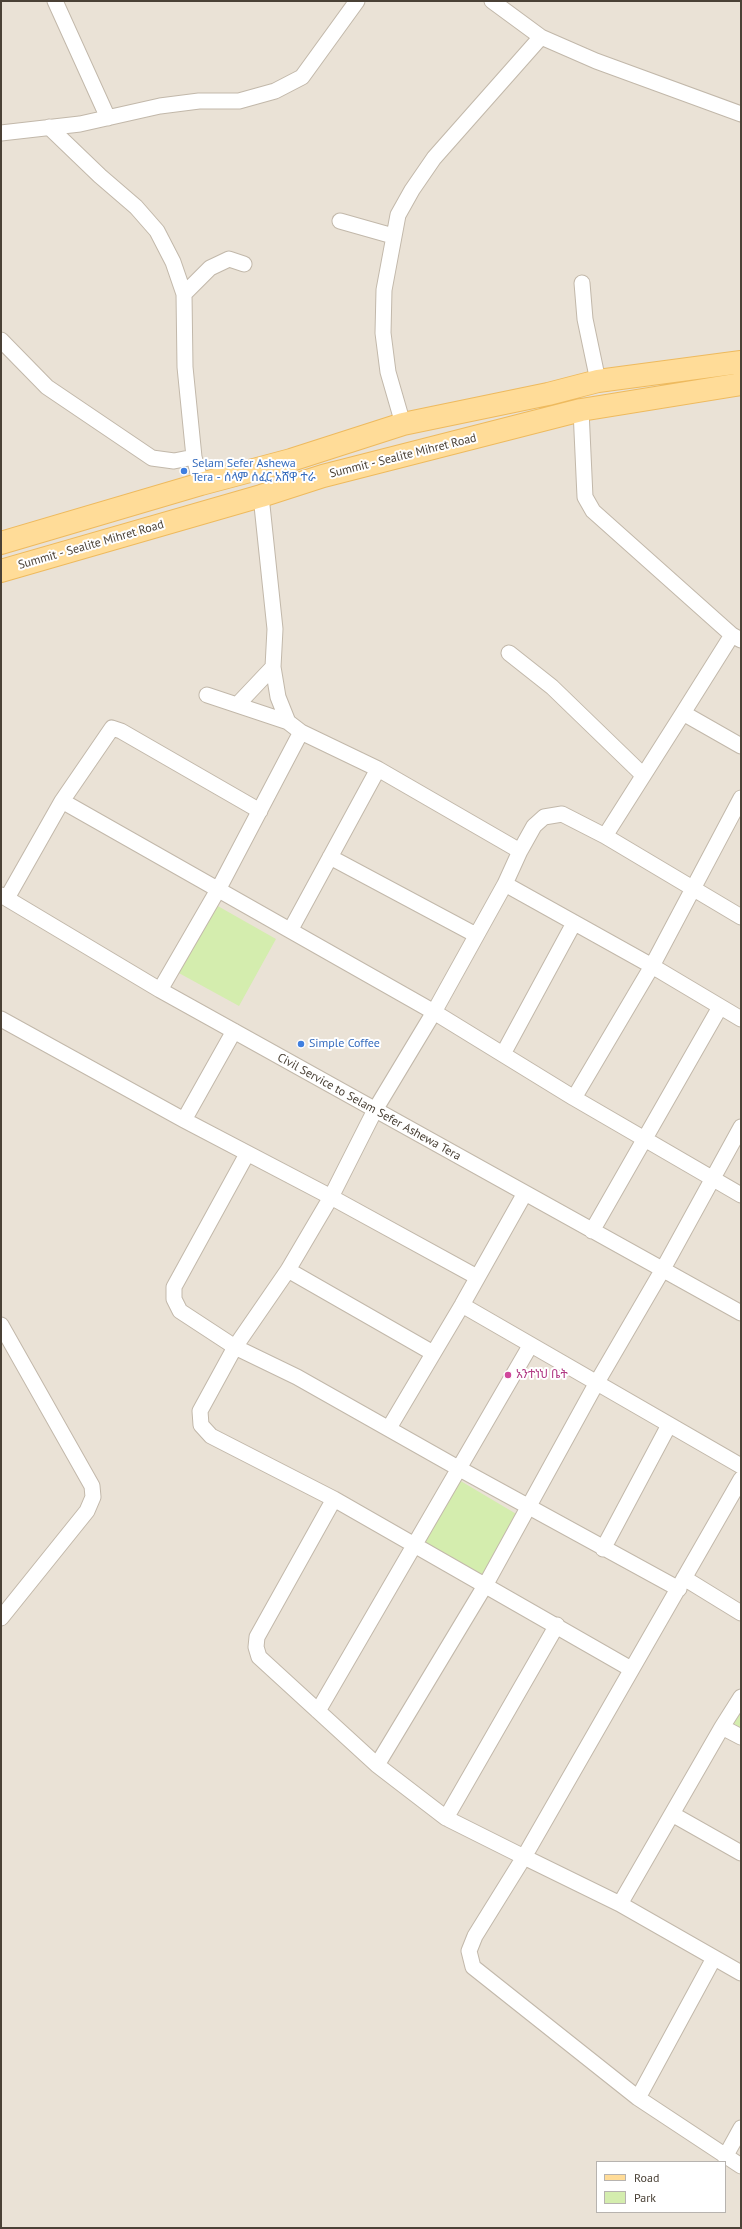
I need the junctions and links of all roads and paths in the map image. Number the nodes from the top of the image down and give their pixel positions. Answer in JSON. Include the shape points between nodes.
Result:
{"nodes":[{"id":1,"x":55,"y":1,"type":"edge"},
{"id":2,"x":357,"y":1,"type":"edge"},
{"id":3,"x":492,"y":1,"type":"edge"},
{"id":4,"x":541,"y":37,"type":"junction"},
{"id":5,"x":741,"y":114,"type":"edge"},
{"id":6,"x":108,"y":118,"type":"junction"},
{"id":7,"x":49,"y":127,"type":"junction"},
{"id":8,"x":1,"y":133,"type":"edge"},
{"id":9,"x":340,"y":221,"type":"dead end"},
{"id":10,"x":393,"y":236,"type":"junction"},
{"id":11,"x":244,"y":264,"type":"dead end"},
{"id":12,"x":582,"y":284,"type":"dead end"},
{"id":13,"x":184,"y":294,"type":"junction"},
{"id":14,"x":1,"y":340,"type":"edge"},
{"id":15,"x":741,"y":362,"type":"edge"},
{"id":16,"x":598,"y":381,"type":"junction"},
{"id":17,"x":741,"y":384,"type":"edge"},
{"id":18,"x":581,"y":410,"type":"junction"},
{"id":19,"x":403,"y":424,"type":"junction"},
{"id":20,"x":316,"y":451,"type":"junction"},
{"id":21,"x":194,"y":457,"type":"junction"},
{"id":22,"x":323,"y":476,"type":"junction"},
{"id":23,"x":201,"y":484,"type":"junction"},
{"id":24,"x":261,"y":496,"type":"junction"},
{"id":25,"x":1,"y":543,"type":"edge"},
{"id":26,"x":1,"y":571,"type":"edge"},
{"id":27,"x":736,"y":637,"type":"edge"},
{"id":28,"x":509,"y":653,"type":"dead end"},
{"id":29,"x":273,"y":667,"type":"junction"},
{"id":30,"x":207,"y":695,"type":"dead end"},
{"id":31,"x":238,"y":704,"type":"junction"},
{"id":32,"x":683,"y":713,"type":"junction"},
{"id":33,"x":288,"y":722,"type":"junction"},
{"id":34,"x":301,"y":732,"type":"junction"},
{"id":35,"x":741,"y":746,"type":"edge"},
{"id":36,"x":378,"y":769,"type":"junction"},
{"id":37,"x":643,"y":775,"type":"junction"},
{"id":38,"x":741,"y":798,"type":"edge"},
{"id":39,"x":62,"y":801,"type":"junction"},
{"id":40,"x":260,"y":811,"type":"junction"},
{"id":41,"x":605,"y":836,"type":"junction"},
{"id":42,"x":520,"y":851,"type":"junction"},
{"id":43,"x":330,"y":857,"type":"junction"},
{"id":44,"x":505,"y":884,"type":"junction"},
{"id":45,"x":219,"y":888,"type":"junction"},
{"id":46,"x":694,"y":890,"type":"junction"},
{"id":47,"x":4,"y":896,"type":"edge"},
{"id":48,"x":741,"y":917,"type":"edge"},
{"id":49,"x":574,"y":923,"type":"junction"},
{"id":50,"x":290,"y":929,"type":"junction"},
{"id":51,"x":476,"y":935,"type":"junction"},
{"id":52,"x":652,"y":966,"type":"junction"},
{"id":53,"x":160,"y":990,"type":"junction"},
{"id":54,"x":720,"y":1007,"type":"junction"},
{"id":55,"x":434,"y":1012,"type":"junction"},
{"id":56,"x":1,"y":1018,"type":"edge"},
{"id":57,"x":741,"y":1019,"type":"edge"},
{"id":58,"x":234,"y":1031,"type":"junction"},
{"id":59,"x":503,"y":1054,"type":"junction"},
{"id":60,"x":574,"y":1098,"type":"junction"},
{"id":61,"x":376,"y":1110,"type":"junction"},
{"id":62,"x":184,"y":1120,"type":"junction"},
{"id":63,"x":741,"y":1127,"type":"edge"},
{"id":64,"x":644,"y":1138,"type":"junction"},
{"id":65,"x":247,"y":1154,"type":"junction"},
{"id":66,"x":712,"y":1178,"type":"junction"},
{"id":67,"x":524,"y":1193,"type":"junction"},
{"id":68,"x":741,"y":1195,"type":"edge"},
{"id":69,"x":331,"y":1197,"type":"junction"},
{"id":70,"x":592,"y":1231,"type":"junction"},
{"id":71,"x":663,"y":1268,"type":"junction"},
{"id":72,"x":288,"y":1270,"type":"junction"},
{"id":73,"x":477,"y":1277,"type":"junction"},
{"id":74,"x":462,"y":1305,"type":"junction"},
{"id":75,"x":741,"y":1313,"type":"edge"},
{"id":76,"x":1,"y":1325,"type":"edge"},
{"id":77,"x":530,"y":1346,"type":"junction"},
{"id":78,"x":236,"y":1347,"type":"junction"},
{"id":79,"x":434,"y":1353,"type":"junction"},
{"id":80,"x":596,"y":1384,"type":"junction"},
{"id":81,"x":668,"y":1425,"type":"junction"},
{"id":82,"x":389,"y":1428,"type":"junction"},
{"id":83,"x":741,"y":1466,"type":"edge"},
{"id":84,"x":458,"y":1468,"type":"junction"},
{"id":85,"x":739,"y":1488,"type":"edge"},
{"id":86,"x":334,"y":1499,"type":"junction"},
{"id":87,"x":529,"y":1507,"type":"junction"},
{"id":88,"x":414,"y":1546,"type":"junction"},
{"id":89,"x":603,"y":1549,"type":"junction"},
{"id":90,"x":681,"y":1583,"type":"junction"},
{"id":91,"x":486,"y":1584,"type":"junction"},
{"id":92,"x":3,"y":1610,"type":"edge"},
{"id":93,"x":741,"y":1613,"type":"edge"},
{"id":94,"x":557,"y":1625,"type":"junction"},
{"id":95,"x":631,"y":1669,"type":"junction"},
{"id":96,"x":741,"y":1696,"type":"edge"},
{"id":97,"x":318,"y":1711,"type":"junction"},
{"id":98,"x":722,"y":1727,"type":"junction"},
{"id":99,"x":741,"y":1737,"type":"edge"},
{"id":100,"x":377,"y":1765,"type":"junction"},
{"id":101,"x":672,"y":1814,"type":"junction"},
{"id":102,"x":446,"y":1818,"type":"junction"},
{"id":103,"x":741,"y":1853,"type":"edge"},
{"id":104,"x":524,"y":1857,"type":"junction"},
{"id":105,"x":620,"y":1904,"type":"junction"},
{"id":106,"x":714,"y":1958,"type":"junction"},
{"id":107,"x":741,"y":1974,"type":"edge"},
{"id":108,"x":638,"y":2098,"type":"junction"},
{"id":109,"x":741,"y":2128,"type":"edge"},
{"id":110,"x":725,"y":2157,"type":"junction"},
{"id":111,"x":741,"y":2166,"type":"edge"}],
"edges":[{"from":1,"to":6,"type":"street"},
{"from":2,"to":6,"type":"street","via":[[302,77],[275,91],[239,101],[199,101],[160,106]]},
{"from":3,"to":4,"type":"street"},
{"from":4,"to":5,"type":"street"},
{"from":4,"to":10,"type":"street","via":[[434,158],[398,215]]},
{"from":6,"to":7,"type":"street"},
{"from":7,"to":8,"type":"street"},
{"from":7,"to":13,"type":"street","via":[[136,207],[157,231],[173,262]]},
{"from":9,"to":10,"type":"street"},
{"from":10,"to":19,"type":"street","via":[[384,290],[383,333],[388,372]]},
{"from":11,"to":13,"type":"street","via":[[229,259],[210,268]]},
{"from":12,"to":16,"type":"street","via":[[585,319]]},
{"from":13,"to":21,"type":"street","via":[[185,367]]},
{"from":14,"to":21,"type":"street","via":[[47,387],[152,458],[174,461]]},
{"from":15,"to":16,"type":"main road"},
{"from":16,"to":19,"type":"main road"},
{"from":17,"to":18,"type":"main road","name":"Summit - Sealite Mihret Road"},
{"from":18,"to":22,"type":"main road","name":"Summit - Sealite Mihret Road"},
{"from":18,"to":27,"type":"street","via":[[585,497],[593,511]]},
{"from":19,"to":20,"type":"main road"},
{"from":20,"to":22,"type":"main road"},
{"from":20,"to":23,"type":"main road"},
{"from":21,"to":23,"type":"street"},
{"from":22,"to":24,"type":"main road","name":"Summit - Sealite Mihret Road"},
{"from":23,"to":25,"type":"main road"},
{"from":24,"to":26,"type":"main road","name":"Summit - Sealite Mihret Road"},
{"from":24,"to":29,"type":"street","via":[[275,628]]},
{"from":27,"to":32,"type":"street"},
{"from":28,"to":37,"type":"street","via":[[552,687]]},
{"from":29,"to":31,"type":"street"},
{"from":29,"to":33,"type":"street","via":[[278,696]]},
{"from":30,"to":31,"type":"street"},
{"from":31,"to":33,"type":"street"},
{"from":32,"to":35,"type":"street"},
{"from":32,"to":37,"type":"street"},
{"from":33,"to":34,"type":"street"},
{"from":34,"to":36,"type":"street"},
{"from":34,"to":40,"type":"street"},
{"from":36,"to":42,"type":"street"},
{"from":36,"to":43,"type":"street"},
{"from":37,"to":41,"type":"street"},
{"from":38,"to":46,"type":"street"},
{"from":39,"to":40,"type":"street","via":[[112,728]]},
{"from":39,"to":45,"type":"street"},
{"from":39,"to":47,"type":"street"},
{"from":40,"to":45,"type":"street"},
{"from":41,"to":42,"type":"street","via":[[562,814],[544,817],[534,826]]},
{"from":41,"to":46,"type":"street"},
{"from":42,"to":44,"type":"street"},
{"from":43,"to":50,"type":"street"},
{"from":43,"to":51,"type":"street"},
{"from":44,"to":49,"type":"street"},
{"from":44,"to":51,"type":"street"},
{"from":45,"to":50,"type":"street"},
{"from":45,"to":53,"type":"street"},
{"from":46,"to":48,"type":"street"},
{"from":46,"to":52,"type":"street"},
{"from":47,"to":53,"type":"street","name":"Civil Service to Selam Sefer Ashewa Tera"},
{"from":49,"to":52,"type":"street"},
{"from":49,"to":59,"type":"street"},
{"from":50,"to":55,"type":"street"},
{"from":51,"to":55,"type":"street"},
{"from":52,"to":54,"type":"street"},
{"from":52,"to":60,"type":"street"},
{"from":53,"to":58,"type":"street","name":"Civil Service to Selam Sefer Ashewa Tera"},
{"from":54,"to":57,"type":"street"},
{"from":54,"to":64,"type":"street"},
{"from":55,"to":59,"type":"street"},
{"from":55,"to":61,"type":"street"},
{"from":56,"to":62,"type":"street"},
{"from":58,"to":61,"type":"street","name":"Civil Service to Selam Sefer Ashewa Tera"},
{"from":58,"to":62,"type":"street"},
{"from":59,"to":60,"type":"street"},
{"from":60,"to":64,"type":"street"},
{"from":61,"to":67,"type":"street","name":"Civil Service to Selam Sefer Ashewa Tera"},
{"from":61,"to":69,"type":"street"},
{"from":62,"to":65,"type":"street"},
{"from":63,"to":66,"type":"street"},
{"from":64,"to":66,"type":"street"},
{"from":64,"to":70,"type":"street"},
{"from":65,"to":69,"type":"street"},
{"from":65,"to":78,"type":"street","via":[[174,1287],[174,1299],[180,1311]]},
{"from":66,"to":68,"type":"street"},
{"from":66,"to":71,"type":"street"},
{"from":67,"to":70,"type":"street","name":"Civil Service to Selam Sefer Ashewa Tera"},
{"from":67,"to":73,"type":"street"},
{"from":69,"to":72,"type":"street"},
{"from":69,"to":73,"type":"street"},
{"from":70,"to":71,"type":"street","name":"Civil Service to Selam Sefer Ashewa Tera"},
{"from":71,"to":75,"type":"street","name":"Civil Service to Selam Sefer Ashewa Tera"},
{"from":71,"to":80,"type":"street"},
{"from":72,"to":78,"type":"street"},
{"from":72,"to":79,"type":"street"},
{"from":73,"to":74,"type":"street"},
{"from":74,"to":77,"type":"street"},
{"from":74,"to":79,"type":"street"},
{"from":76,"to":92,"type":"street","via":[[92,1486],[93,1498],[87,1510]]},
{"from":77,"to":80,"type":"street"},
{"from":77,"to":84,"type":"street"},
{"from":78,"to":82,"type":"street"},
{"from":78,"to":86,"type":"street","via":[[200,1411],[201,1425],[211,1436]]},
{"from":79,"to":82,"type":"street"},
{"from":80,"to":81,"type":"street"},
{"from":80,"to":87,"type":"street"},
{"from":81,"to":83,"type":"street"},
{"from":81,"to":89,"type":"street"},
{"from":82,"to":84,"type":"street"},
{"from":84,"to":87,"type":"street"},
{"from":84,"to":88,"type":"street"},
{"from":85,"to":90,"type":"street"},
{"from":86,"to":88,"type":"street"},
{"from":86,"to":97,"type":"street","via":[[257,1637],[256,1647],[259,1657]]},
{"from":87,"to":89,"type":"street"},
{"from":87,"to":91,"type":"street"},
{"from":88,"to":91,"type":"street"},
{"from":88,"to":97,"type":"street"},
{"from":89,"to":90,"type":"street"},
{"from":90,"to":93,"type":"street"},
{"from":90,"to":95,"type":"street"},
{"from":91,"to":94,"type":"street"},
{"from":91,"to":100,"type":"street"},
{"from":94,"to":95,"type":"street"},
{"from":94,"to":102,"type":"street"},
{"from":95,"to":104,"type":"street"},
{"from":96,"to":98,"type":"street"},
{"from":97,"to":100,"type":"street"},
{"from":98,"to":99,"type":"street"},
{"from":98,"to":101,"type":"street"},
{"from":100,"to":102,"type":"street"},
{"from":101,"to":103,"type":"street"},
{"from":101,"to":105,"type":"street"},
{"from":102,"to":104,"type":"street"},
{"from":104,"to":105,"type":"street"},
{"from":104,"to":108,"type":"street","via":[[475,1936],[469,1951],[473,1967]]},
{"from":105,"to":106,"type":"street"},
{"from":106,"to":107,"type":"street"},
{"from":106,"to":108,"type":"street"},
{"from":108,"to":110,"type":"street"},
{"from":109,"to":110,"type":"street"},
{"from":110,"to":111,"type":"street"}]}
